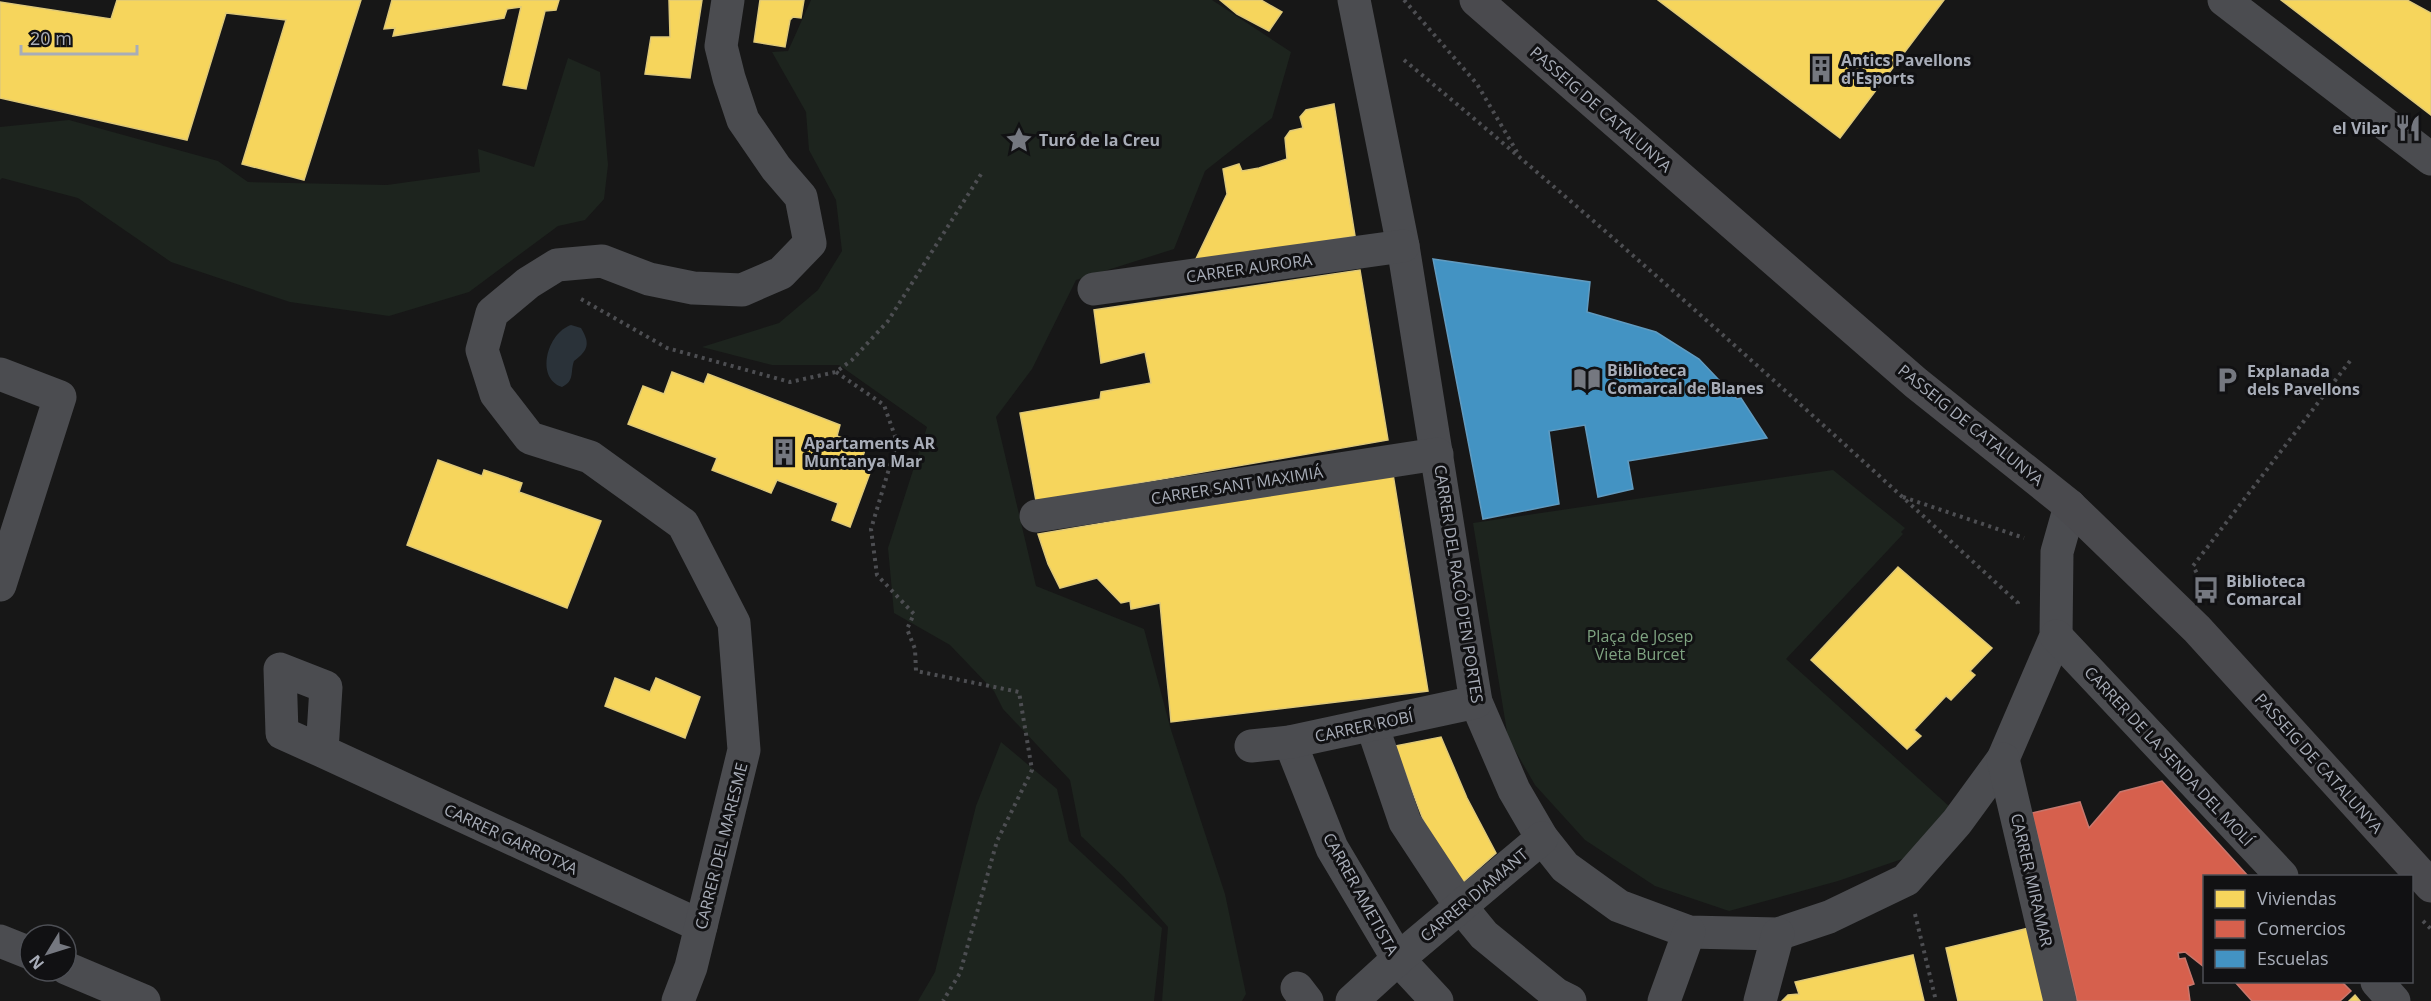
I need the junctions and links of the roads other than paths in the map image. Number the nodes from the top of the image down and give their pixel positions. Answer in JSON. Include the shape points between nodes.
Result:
{"nodes":[{"id":1,"x":728,"y":0,"type":"edge"},
{"id":2,"x":1354,"y":0,"type":"edge"},
{"id":3,"x":1476,"y":0,"type":"edge"},
{"id":4,"x":2224,"y":0,"type":"edge"},
{"id":5,"x":2431,"y":159,"type":"edge"},
{"id":6,"x":1403,"y":246,"type":"junction"},
{"id":7,"x":1094,"y":289,"type":"dead end"},
{"id":8,"x":0,"y":375,"type":"edge"},
{"id":9,"x":1437,"y":454,"type":"junction"},
{"id":10,"x":2070,"y":506,"type":"junction"},
{"id":11,"x":1036,"y":516,"type":"dead end"},
{"id":12,"x":0,"y":585,"type":"edge"},
{"id":13,"x":2056,"y":636,"type":"junction"},
{"id":14,"x":1476,"y":702,"type":"junction"},
{"id":15,"x":1372,"y":725,"type":"junction"},
{"id":16,"x":1290,"y":742,"type":"junction"},
{"id":17,"x":1251,"y":746,"type":"dead end"},
{"id":18,"x":322,"y":751,"type":"dead end"},
{"id":19,"x":2003,"y":759,"type":"junction"},
{"id":20,"x":1542,"y":838,"type":"junction"},
{"id":21,"x":2281,"y":875,"type":"edge"},
{"id":22,"x":2431,"y":886,"type":"edge"},
{"id":23,"x":1461,"y":907,"type":"junction"},
{"id":24,"x":701,"y":926,"type":"junction"},
{"id":25,"x":1689,"y":932,"type":"junction"},
{"id":26,"x":1778,"y":934,"type":"junction"},
{"id":27,"x":0,"y":941,"type":"edge"},
{"id":28,"x":18,"y":948,"type":"edge"},
{"id":29,"x":1398,"y":959,"type":"junction"},
{"id":30,"x":78,"y":973,"type":"edge"},
{"id":31,"x":2379,"y":983,"type":"edge"},
{"id":32,"x":144,"y":1001,"type":"edge"},
{"id":33,"x":678,"y":1001,"type":"edge"},
{"id":34,"x":1353,"y":1001,"type":"edge"},
{"id":35,"x":1437,"y":1001,"type":"edge"},
{"id":36,"x":1570,"y":1001,"type":"edge"},
{"id":37,"x":1664,"y":1001,"type":"edge"},
{"id":38,"x":1760,"y":1001,"type":"edge"},
{"id":39,"x":2060,"y":1001,"type":"edge"},
{"id":40,"x":2394,"y":1001,"type":"edge"}],
"edges":[{"from":1,"to":24,"type":"street","name":"CARRER DEL MARESME","via":[[721,46],[743,120],[801,197],[810,243],[780,273],[742,290],[682,286],[649,279],[602,261],[557,265],[492,313],[482,350],[496,394],[530,438],[590,457],[683,524],[734,624],[744,750]]},
{"from":2,"to":6,"type":"street","name":"CARRER DEL RACÓ D'EN PORTES"},
{"from":3,"to":10,"type":"street","name":"PASSEIG DE CATALUNYA","via":[[1916,382]]},
{"from":4,"to":5,"type":"street"},
{"from":6,"to":7,"type":"street","name":"CARRER AURORA"},
{"from":6,"to":9,"type":"street","name":"CARRER DEL RACÓ D'EN PORTES"},
{"from":8,"to":12,"type":"street","via":[[60,397]]},
{"from":9,"to":11,"type":"street","name":"CARRER SANT MAXIMIÁ"},
{"from":9,"to":14,"type":"street","name":"CARRER DEL RACÓ D'EN PORTES"},
{"from":10,"to":13,"type":"street","name":"CARRER DEL RACÓ D'EN PORTES","via":[[2057,552]]},
{"from":10,"to":22,"type":"street","name":"PASSEIG DE CATALUNYA","via":[[2197,629]]},
{"from":13,"to":19,"type":"street","name":"CARRER DEL RACÓ D'EN PORTES"},
{"from":13,"to":21,"type":"street","name":"CARRER DE LA SENDA DEL MOLÍ"},
{"from":14,"to":15,"type":"street","name":"CARRER ROBÍ"},
{"from":14,"to":20,"type":"street","name":"CARRER DEL RACÓ D'EN PORTES","via":[[1514,790]]},
{"from":15,"to":16,"type":"street","name":"CARRER ROBÍ"},
{"from":15,"to":23,"type":"street","via":[[1405,822]]},
{"from":16,"to":17,"type":"street","name":"CARRER ROBÍ"},
{"from":16,"to":29,"type":"street","name":"CARRER AMETISTA","via":[[1332,848]]},
{"from":18,"to":24,"type":"street","name":"CARRER GARROTXA"},
{"from":19,"to":26,"type":"street","name":"CARRER DEL RACÓ D'EN PORTES","via":[[1957,822],[1906,880],[1829,917]]},
{"from":19,"to":39,"type":"street","name":"CARRER MIRAMAR"},
{"from":20,"to":23,"type":"street","name":"CARRER DIAMANT"},
{"from":20,"to":25,"type":"street","name":"CARRER DEL RACÓ D'EN PORTES","via":[[1565,867],[1619,906]]},
{"from":23,"to":29,"type":"street","name":"CARRER DIAMANT"},
{"from":23,"to":36,"type":"street","via":[[1484,935]]},
{"from":24,"to":33,"type":"street","name":"CARRER DEL MARESME"},
{"from":25,"to":26,"type":"street","name":"CARRER DEL RACÓ D'EN PORTES"},
{"from":25,"to":37,"type":"street"},
{"from":26,"to":38,"type":"street"},
{"from":27,"to":28,"type":"street"},
{"from":29,"to":34,"type":"street","name":"CARRER DIAMANT"},
{"from":29,"to":35,"type":"street","name":"CARRER AMETISTA"},
{"from":30,"to":32,"type":"street"},
{"from":31,"to":40,"type":"street"}]}
